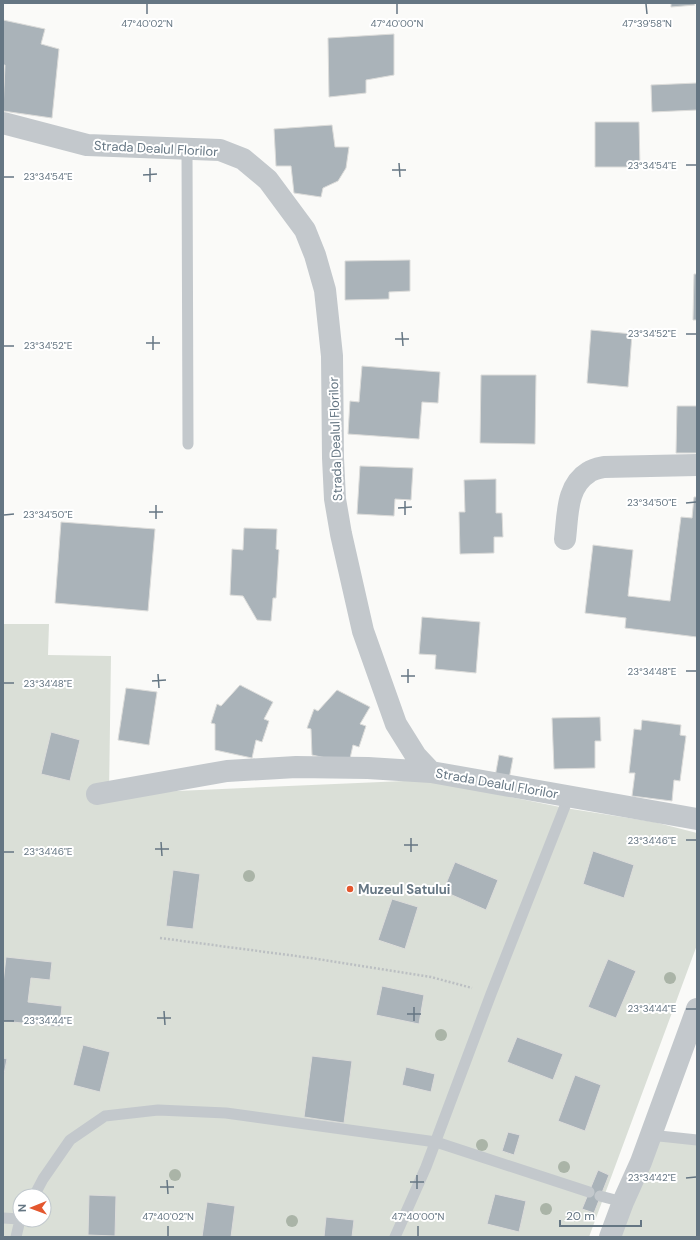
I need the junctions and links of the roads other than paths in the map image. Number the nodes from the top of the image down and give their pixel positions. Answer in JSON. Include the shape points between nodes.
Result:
{"nodes":[{"id":1,"x":3,"y":123,"type":"edge"},
{"id":2,"x":187,"y":149,"type":"junction"},
{"id":3,"x":188,"y":444,"type":"dead end"},
{"id":4,"x":697,"y":465,"type":"edge"},
{"id":5,"x":565,"y":539,"type":"dead end"},
{"id":6,"x":430,"y":772,"type":"junction"},
{"id":7,"x":97,"y":794,"type":"dead end"},
{"id":8,"x":569,"y":796,"type":"junction"},
{"id":9,"x":697,"y":819,"type":"edge"},
{"id":10,"x":697,"y":1009,"type":"edge"},
{"id":11,"x":650,"y":1135,"type":"junction"},
{"id":12,"x":697,"y":1140,"type":"edge"},
{"id":13,"x":436,"y":1142,"type":"junction"},
{"id":14,"x":38,"y":1188,"type":"edge"},
{"id":15,"x":589,"y":1192,"type":"dead end"},
{"id":16,"x":600,"y":1196,"type":"dead end"},
{"id":17,"x":623,"y":1202,"type":"junction"},
{"id":18,"x":395,"y":1237,"type":"edge"},
{"id":19,"x":610,"y":1237,"type":"edge"}],
"edges":[{"from":1,"to":2,"type":"street","name":"Strada Dealul Florilor","via":[[87,144]]},
{"from":2,"to":3,"type":"lane"},
{"from":2,"to":6,"type":"street","name":"Strada Dealul Florilor","via":[[220,150],[243,159],[268,180],[305,230],[315,255],[325,290],[332,356],[335,499],[341,534],[363,631],[396,724],[416,756]]},
{"from":4,"to":5,"type":"street","via":[[604,467],[590,471],[578,481],[570,496]]},
{"from":6,"to":7,"type":"street","via":[[296,767],[227,771]]},
{"from":6,"to":8,"type":"street","name":"Strada Dealul Florilor"},
{"from":8,"to":9,"type":"street","name":"Strada Dealul Florilor"},
{"from":8,"to":13,"type":"lane"},
{"from":10,"to":11,"type":"street"},
{"from":11,"to":12,"type":"lane"},
{"from":11,"to":17,"type":"street"},
{"from":13,"to":14,"type":"lane","via":[[226,1114],[158,1110],[105,1116],[70,1140]]},
{"from":13,"to":15,"type":"lane"},
{"from":13,"to":18,"type":"lane"},
{"from":16,"to":17,"type":"lane"},
{"from":17,"to":19,"type":"street"}]}
